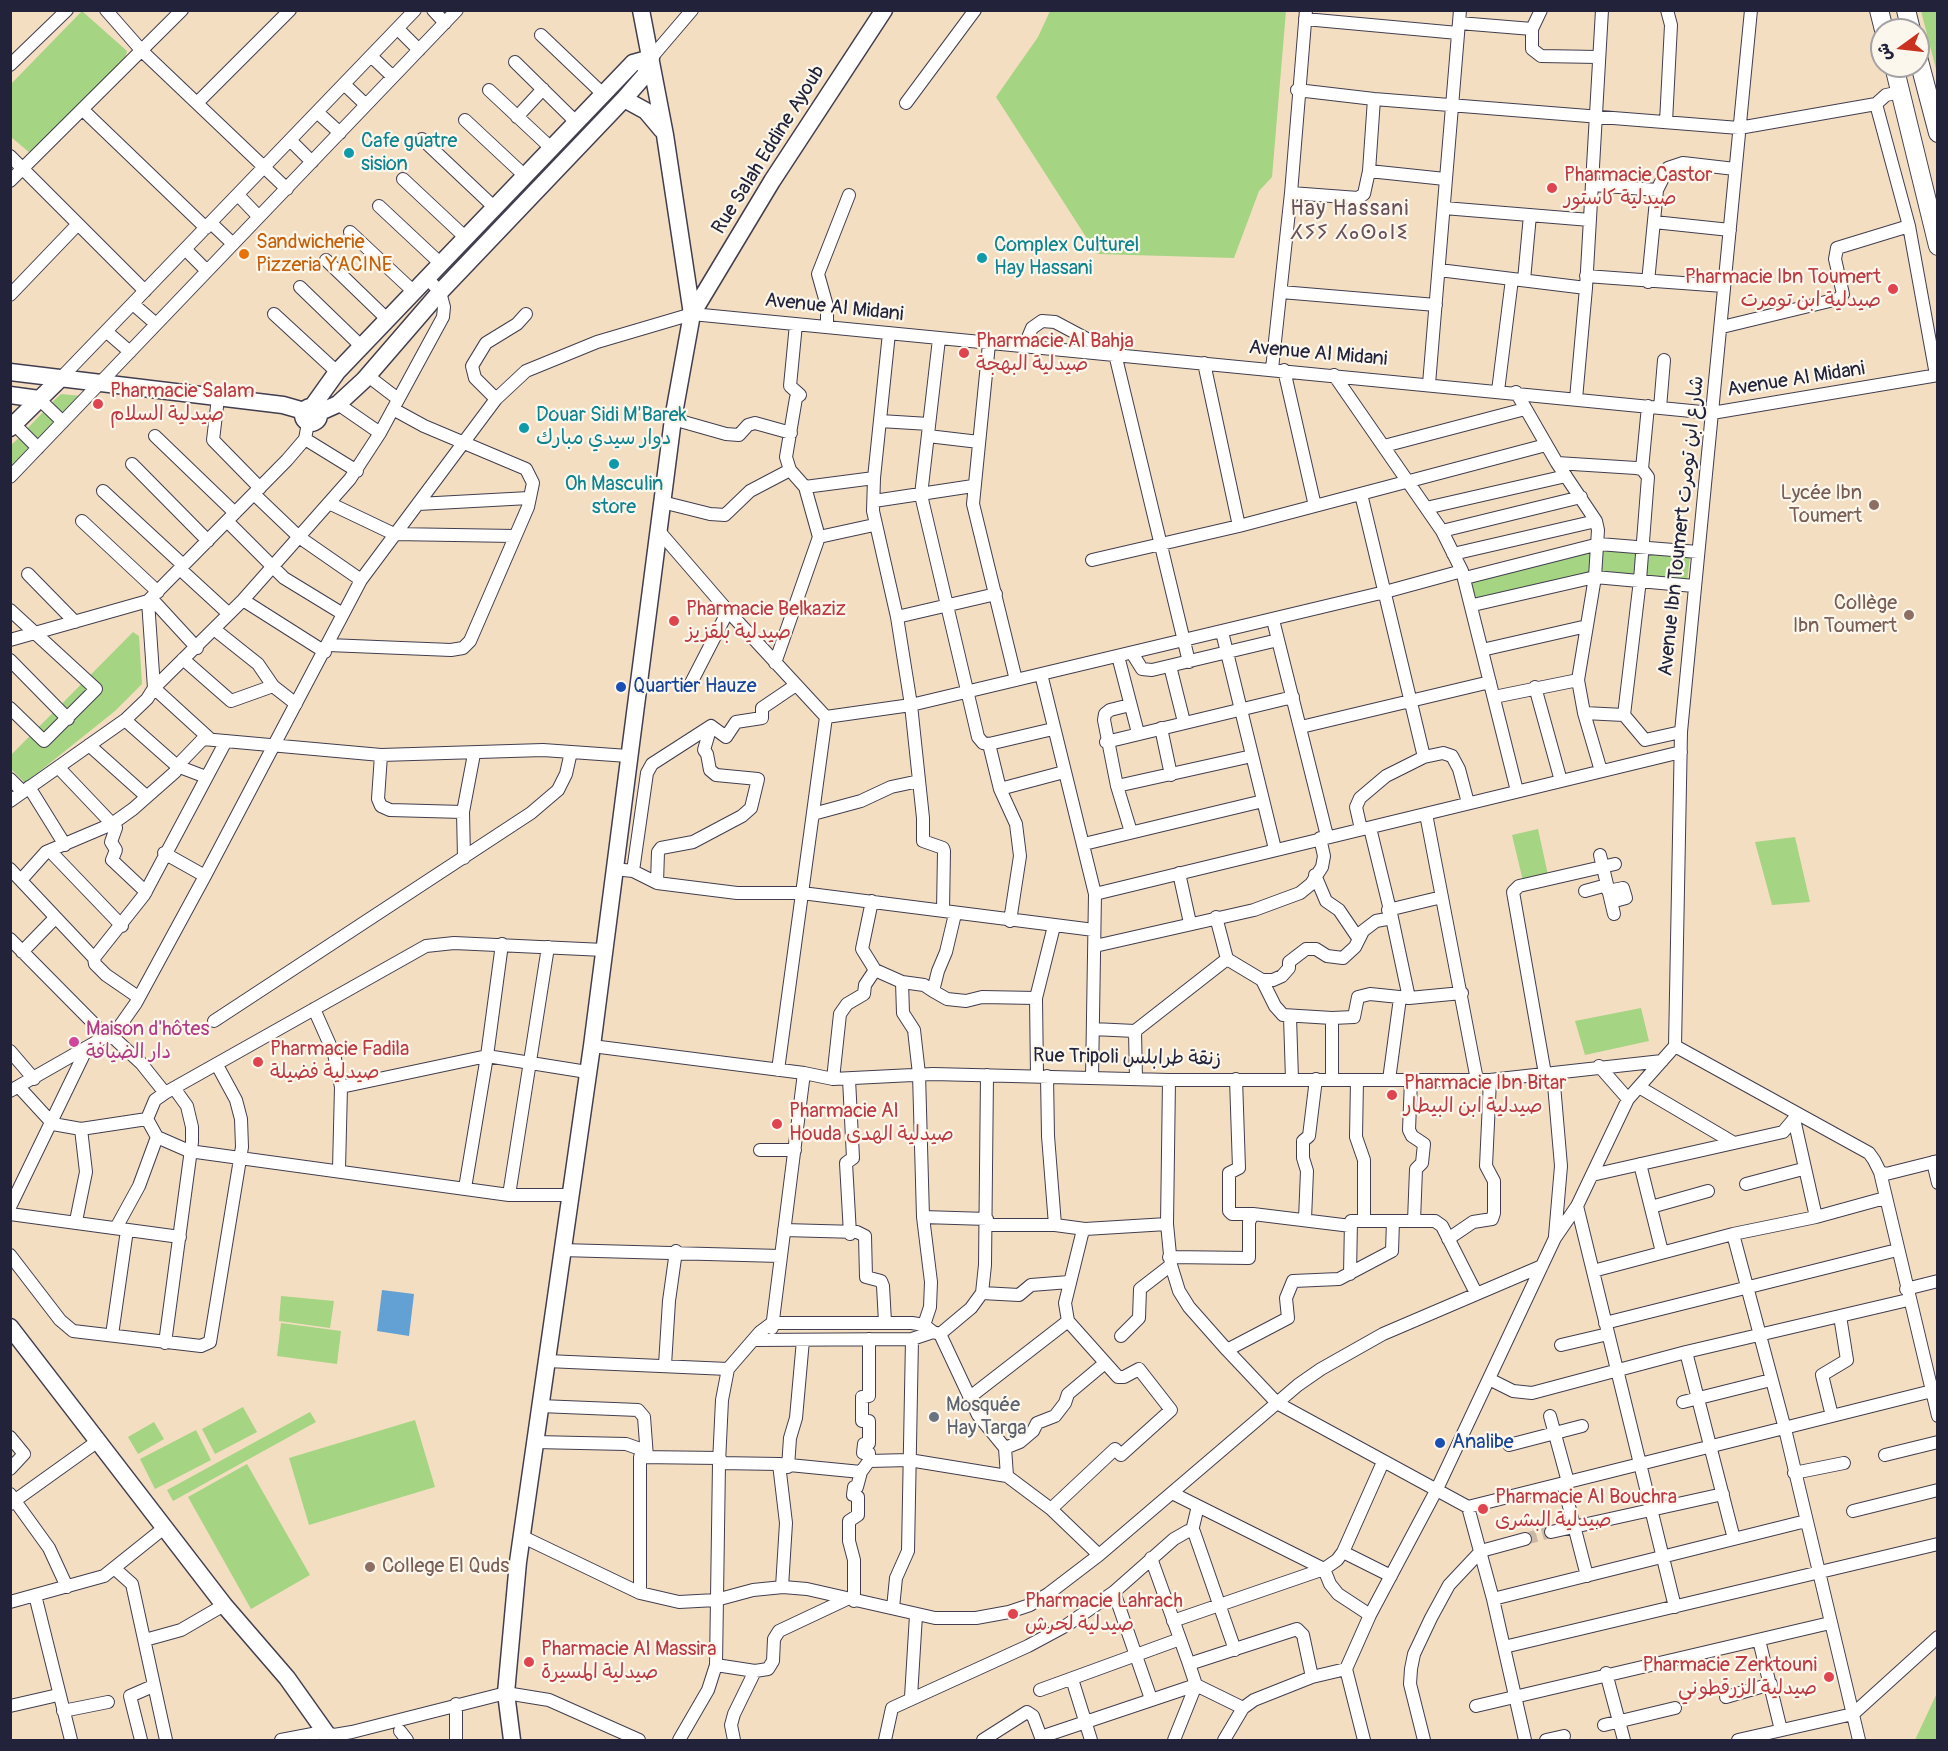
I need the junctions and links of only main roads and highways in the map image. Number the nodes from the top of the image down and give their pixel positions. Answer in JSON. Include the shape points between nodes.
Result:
{"nodes":[{"id":1,"x":1897,"y":78,"type":"edge"},
{"id":2,"x":1924,"y":78,"type":"edge"},
{"id":3,"x":1938,"y":133,"type":"edge"},
{"id":4,"x":1938,"y":246,"type":"edge"}],
"edges":[{"from":1,"to":4,"type":"main road"},
{"from":2,"to":3,"type":"main road"}]}
